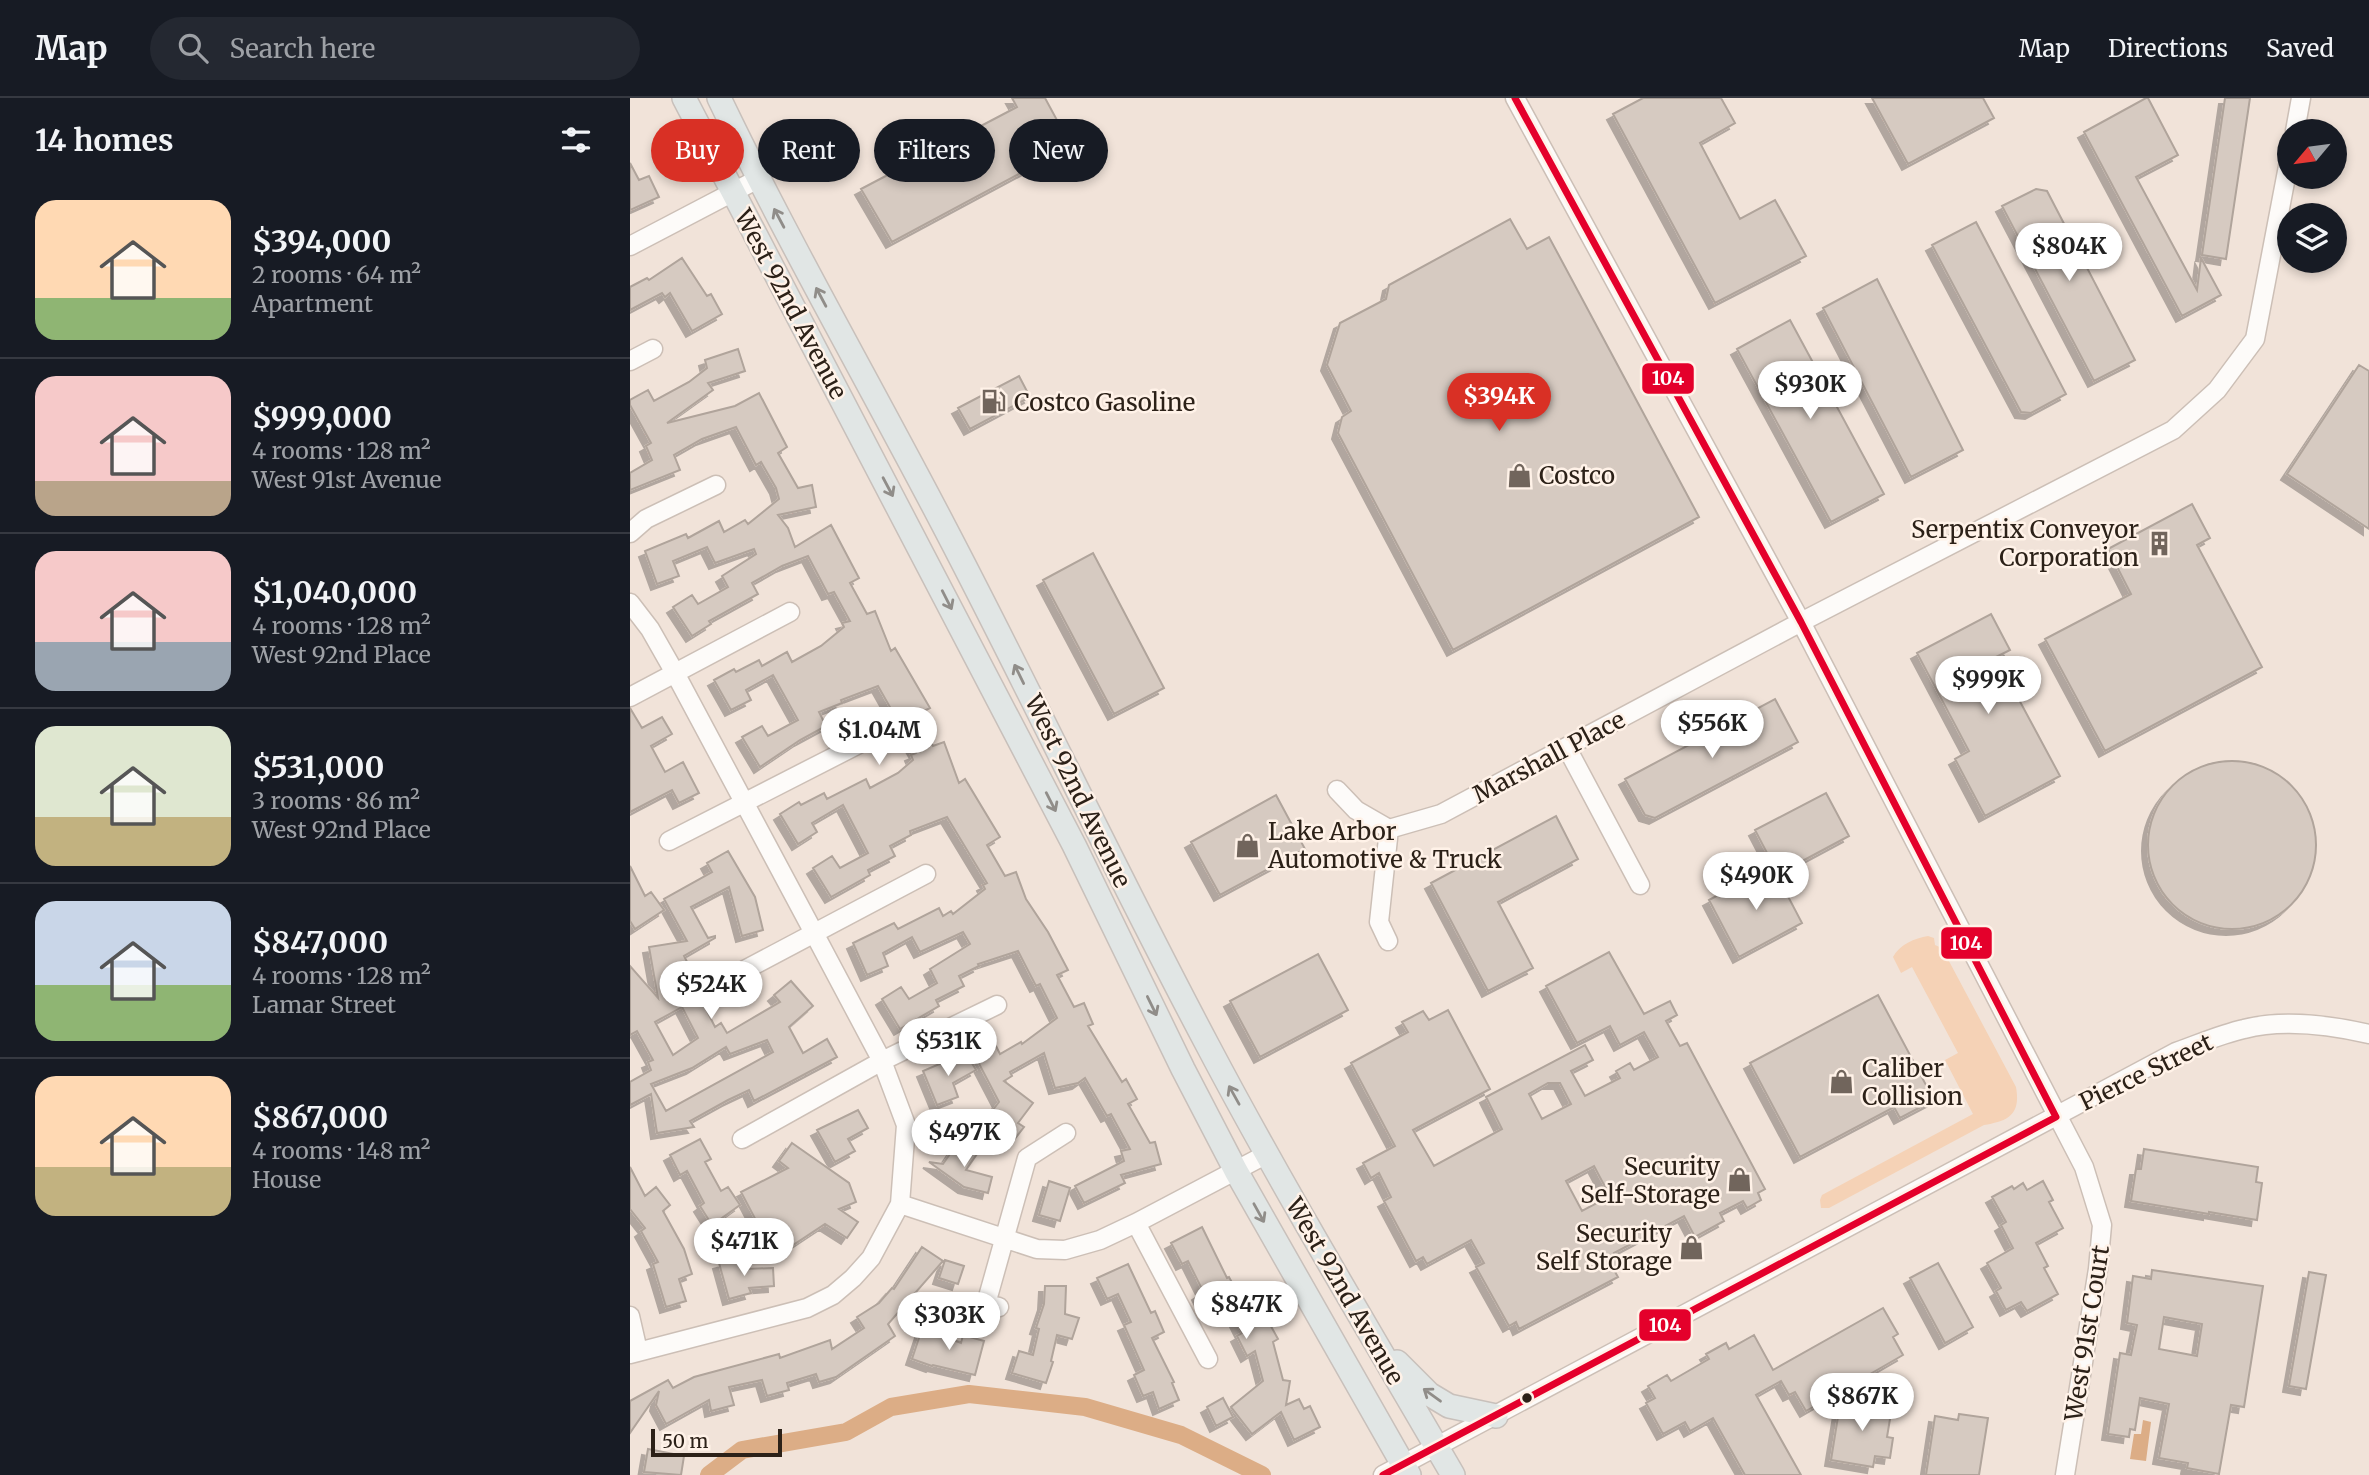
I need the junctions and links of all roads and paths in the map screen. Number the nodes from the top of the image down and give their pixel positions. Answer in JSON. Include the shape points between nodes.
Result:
{"nodes":[{"id":1,"x":684,"y":98,"type":"edge"},
{"id":2,"x":719,"y":98,"type":"edge"},
{"id":3,"x":1515,"y":98,"type":"edge"},
{"id":4,"x":2301,"y":98,"type":"edge"},
{"id":5,"x":2297,"y":119,"type":"edge"},
{"id":6,"x":758,"y":179,"type":"joint"},
{"id":7,"x":760,"y":182,"type":"edge"},
{"id":8,"x":2284,"y":189,"type":"edge"},
{"id":9,"x":732,"y":192,"type":"junction"},
{"id":10,"x":630,"y":246,"type":"edge"},
{"id":11,"x":653,"y":349,"type":"dead end"},
{"id":12,"x":630,"y":361,"type":"edge"},
{"id":13,"x":716,"y":485,"type":"dead end"},
{"id":14,"x":630,"y":533,"type":"edge"},
{"id":15,"x":630,"y":603,"type":"edge"},
{"id":16,"x":790,"y":612,"type":"dead end"},
{"id":17,"x":1801,"y":622,"type":"junction"},
{"id":18,"x":675,"y":673,"type":"junction"},
{"id":19,"x":630,"y":697,"type":"edge"},
{"id":20,"x":859,"y":744,"type":"dead end"},
{"id":21,"x":1567,"y":748,"type":"junction"},
{"id":22,"x":1337,"y":790,"type":"dead end"},
{"id":23,"x":745,"y":802,"type":"junction"},
{"id":24,"x":1389,"y":829,"type":"junction"},
{"id":25,"x":668,"y":841,"type":"dead end"},
{"id":26,"x":926,"y":874,"type":"dead end"},
{"id":27,"x":1640,"y":885,"type":"dead end"},
{"id":28,"x":814,"y":933,"type":"junction"},
{"id":29,"x":1388,"y":941,"type":"dead end"},
{"id":30,"x":737,"y":974,"type":"dead end"},
{"id":31,"x":997,"y":1004,"type":"dead end"},
{"id":32,"x":2369,"y":1034,"type":"edge"},
{"id":33,"x":882,"y":1062,"type":"junction"},
{"id":34,"x":2056,"y":1117,"type":"junction"},
{"id":35,"x":1066,"y":1133,"type":"dead end"},
{"id":36,"x":742,"y":1139,"type":"dead end"},
{"id":37,"x":1267,"y":1154,"type":"junction"},
{"id":38,"x":1236,"y":1171,"type":"junction"},
{"id":39,"x":900,"y":1204,"type":"junction"},
{"id":40,"x":1136,"y":1223,"type":"junction"},
{"id":41,"x":1003,"y":1239,"type":"junction"},
{"id":42,"x":999,"y":1307,"type":"dead end"},
{"id":43,"x":630,"y":1316,"type":"edge"},
{"id":44,"x":1363,"y":1322,"type":"junction"},
{"id":45,"x":634,"y":1352,"type":"edge"},
{"id":46,"x":1208,"y":1359,"type":"dead end"},
{"id":47,"x":1496,"y":1416,"type":"junction"},
{"id":48,"x":1437,"y":1447,"type":"junction"},
{"id":49,"x":1398,"y":1472,"type":"edge"},
{"id":50,"x":1453,"y":1475,"type":"edge"},
{"id":51,"x":2065,"y":1475,"type":"edge"}],
"edges":[{"from":1,"to":9,"type":"main road","name":"West 92nd Avenue"},
{"from":2,"to":6,"type":"main road","name":"West 92nd Avenue"},
{"from":3,"to":17,"type":"street","name":"West 91st Court"},
{"from":4,"to":5,"type":"street"},
{"from":6,"to":9,"type":"street"},
{"from":37,"to":7,"type":"main road","name":"West 92nd Avenue","one_way":true,"via":[[1098,836],[949,536]]},
{"from":8,"to":17,"type":"street","name":"Marshall Place","via":[[2255,339],[2217,390],[2174,430]]},
{"from":9,"to":10,"type":"street"},
{"from":9,"to":38,"type":"main road","name":"West 92nd Avenue","one_way":true,"via":[[1067,832]]},
{"from":11,"to":12,"type":"street"},
{"from":13,"to":14,"type":"street","via":[[646,519]]},
{"from":15,"to":18,"type":"street"},
{"from":16,"to":18,"type":"street"},
{"from":17,"to":21,"type":"street","name":"Marshall Place"},
{"from":17,"to":34,"type":"street","name":"West 91st Court"},
{"from":18,"to":19,"type":"street"},
{"from":18,"to":23,"type":"street"},
{"from":20,"to":23,"type":"street"},
{"from":21,"to":24,"type":"street","name":"Marshall Place","via":[[1441,814]]},
{"from":21,"to":27,"type":"street"},
{"from":22,"to":24,"type":"street","via":[[1356,810]]},
{"from":23,"to":25,"type":"street"},
{"from":23,"to":28,"type":"street"},
{"from":24,"to":29,"type":"street","via":[[1379,922]]},
{"from":26,"to":28,"type":"street"},
{"from":28,"to":30,"type":"street"},
{"from":28,"to":33,"type":"street"},
{"from":31,"to":33,"type":"street"},
{"from":32,"to":34,"type":"street","name":"Pierce Street","via":[[2311,1025],[2246,1028],[2176,1052]]},
{"from":33,"to":36,"type":"street"},
{"from":33,"to":39,"type":"street","via":[[905,1125]]},
{"from":34,"to":47,"type":"street","name":"Pierce Street"},
{"from":34,"to":51,"type":"street","name":"West 91st Court","via":[[2084,1167],[2102,1226]]},
{"from":35,"to":41,"type":"street","via":[[1027,1158]]},
{"from":37,"to":38,"type":"street"},
{"from":37,"to":44,"type":"main road","name":"West 92nd Avenue"},
{"from":38,"to":40,"type":"street"},
{"from":38,"to":49,"type":"main road","name":"West 92nd Avenue","one_way":true},
{"from":39,"to":41,"type":"street"},
{"from":39,"to":45,"type":"street","via":[[871,1258],[833,1294],[781,1316]]},
{"from":40,"to":41,"type":"street","via":[[1065,1250],[1037,1249]]},
{"from":40,"to":46,"type":"street"},
{"from":41,"to":42,"type":"street","via":[[986,1304]]},
{"from":43,"to":45,"type":"street"},
{"from":47,"to":44,"type":"main road","one_way":true,"via":[[1455,1408],[1429,1394]]},
{"from":44,"to":48,"type":"main road","name":"West 92nd Avenue"},
{"from":47,"to":48,"type":"street","name":"Pierce Street"},
{"from":48,"to":49,"type":"street","name":"Pierce Street"},
{"from":48,"to":50,"type":"main road","name":"West 92nd Avenue"}]}
